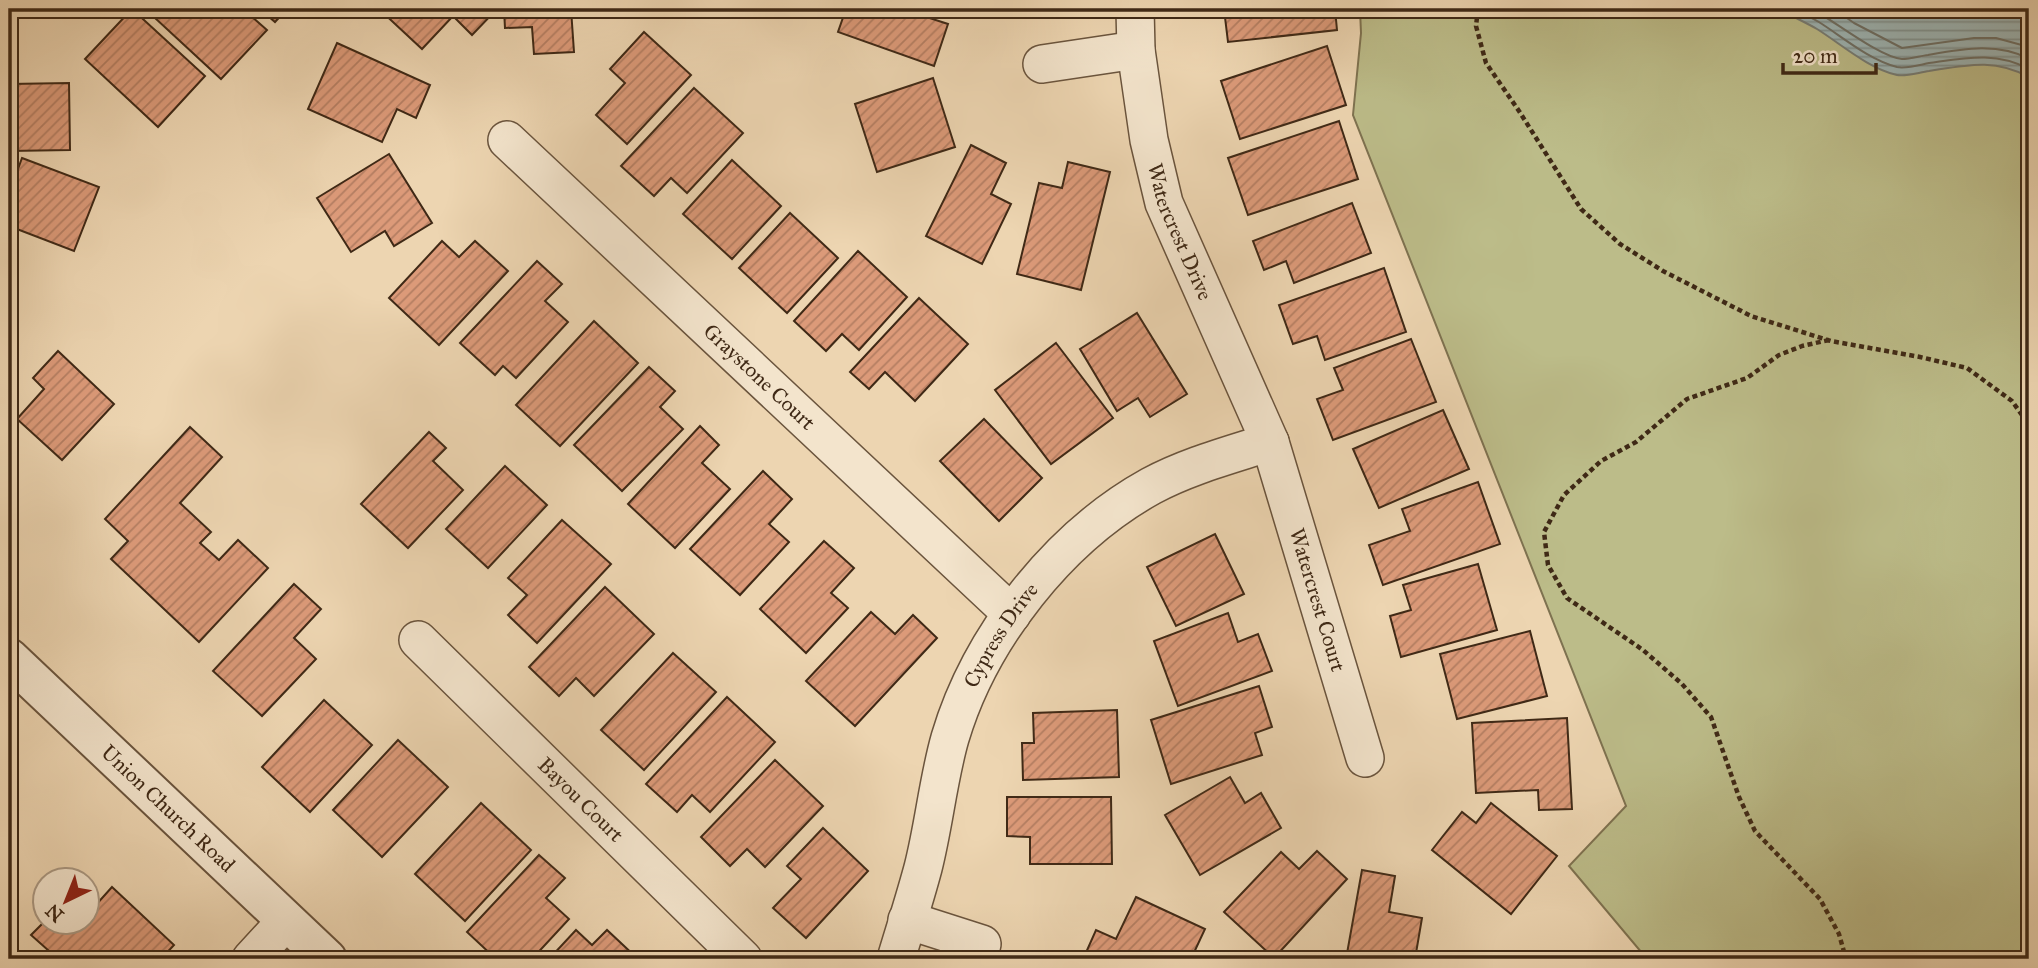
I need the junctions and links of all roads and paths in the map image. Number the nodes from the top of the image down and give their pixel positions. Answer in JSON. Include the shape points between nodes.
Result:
{"nodes":[{"id":1,"x":1135,"y":9,"type":"edge"},
{"id":2,"x":1478,"y":9,"type":"edge"},
{"id":3,"x":1136,"y":50,"type":"junction"},
{"id":4,"x":1042,"y":64,"type":"dead end"},
{"id":5,"x":507,"y":140,"type":"dead end"},
{"id":6,"x":1829,"y":340,"type":"junction"},
{"id":7,"x":2029,"y":425,"type":"edge"},
{"id":8,"x":1270,"y":442,"type":"junction"},
{"id":9,"x":1012,"y":614,"type":"junction"},
{"id":10,"x":418,"y":640,"type":"dead end"},
{"id":11,"x":9,"y":658,"type":"edge"},
{"id":12,"x":1365,"y":758,"type":"dead end"},
{"id":13,"x":286,"y":920,"type":"junction"},
{"id":14,"x":907,"y":920,"type":"junction"},
{"id":15,"x":982,"y":944,"type":"dead end"},
{"id":16,"x":251,"y":959,"type":"edge"},
{"id":17,"x":327,"y":959,"type":"edge"},
{"id":18,"x":743,"y":959,"type":"edge"},
{"id":19,"x":897,"y":959,"type":"edge"},
{"id":20,"x":1846,"y":959,"type":"edge"}],
"edges":[{"from":1,"to":3,"type":"street","name":"Watercrest Drive"},
{"from":2,"to":6,"type":"path","via":[[1476,26],[1486,63],[1581,209],[1620,244],[1662,271],[1751,316]]},
{"from":3,"to":4,"type":"street"},
{"from":3,"to":8,"type":"street","name":"Watercrest Drive","via":[[1164,203]]},
{"from":5,"to":9,"type":"street","name":"Graystone Court"},
{"from":6,"to":7,"type":"path","via":[[1967,368],[2012,401]]},
{"from":6,"to":20,"type":"path","via":[[1779,355],[1747,378],[1687,399],[1636,442],[1601,461],[1564,495],[1544,532],[1548,565],[1567,598],[1643,650],[1711,717],[1738,797],[1755,831],[1820,900],[1839,934]]},
{"from":8,"to":9,"type":"street","name":"Cypress Drive","via":[[1188,468],[1107,514],[1069,547]]},
{"from":8,"to":12,"type":"street","name":"Watercrest Court"},
{"from":9,"to":14,"type":"street","name":"Cypress Drive","via":[[985,656],[951,736]]},
{"from":10,"to":18,"type":"street","name":"Bayou Court"},
{"from":11,"to":13,"type":"street","name":"Union Church Road"},
{"from":13,"to":16,"type":"street"},
{"from":13,"to":17,"type":"street","name":"Union Church Road"},
{"from":14,"to":15,"type":"street"},
{"from":14,"to":19,"type":"street","name":"Cypress Drive"}]}
